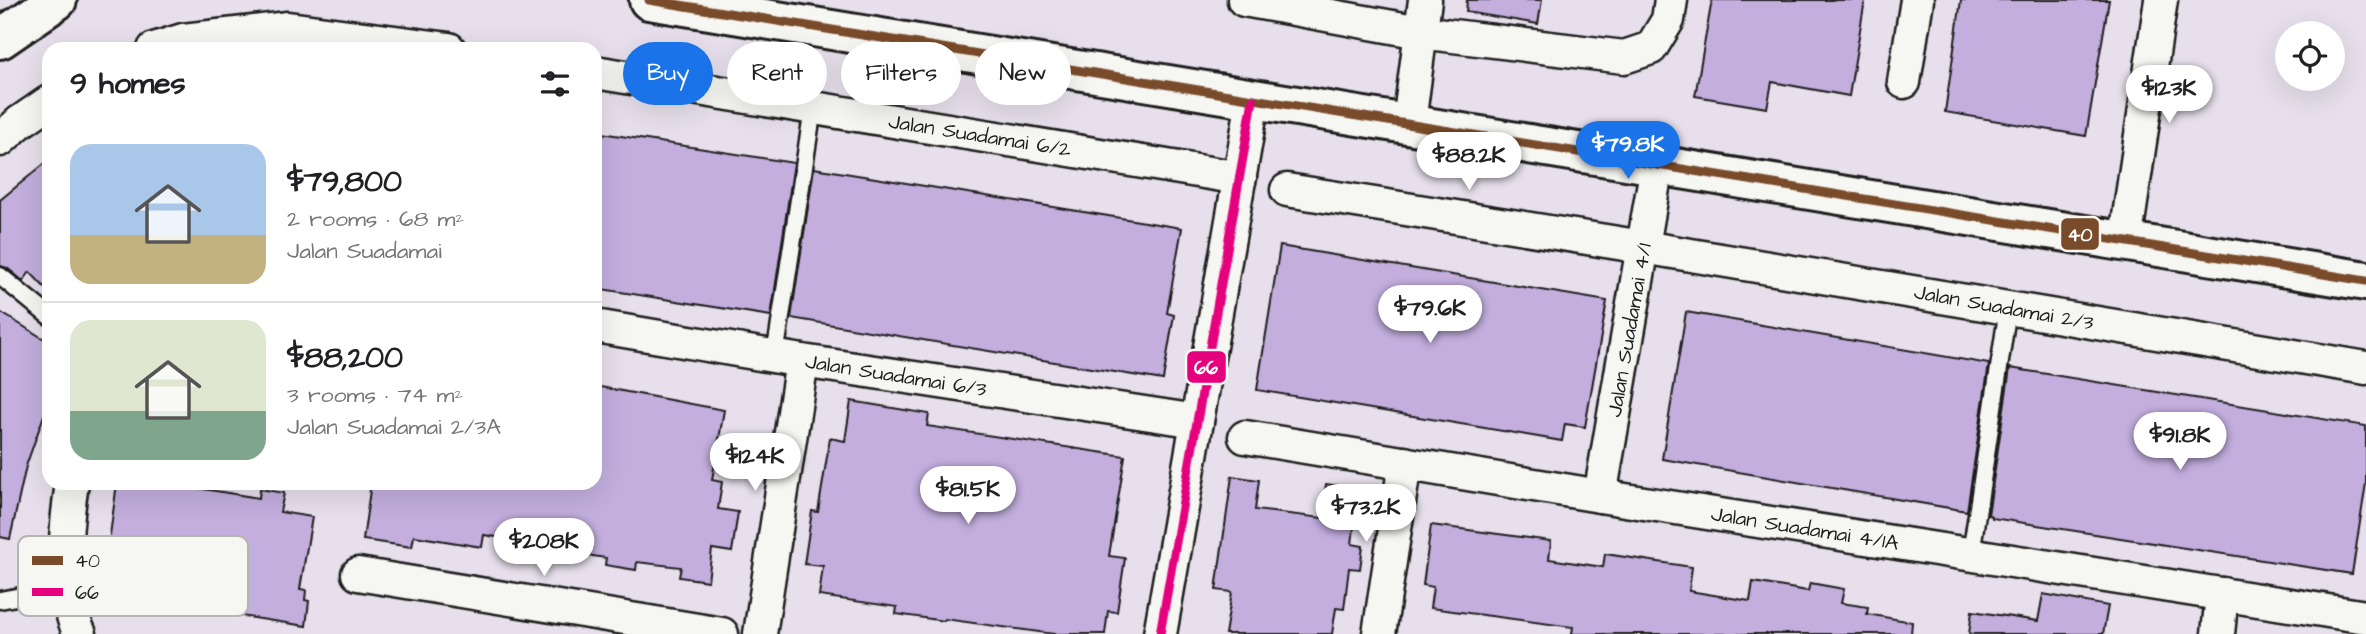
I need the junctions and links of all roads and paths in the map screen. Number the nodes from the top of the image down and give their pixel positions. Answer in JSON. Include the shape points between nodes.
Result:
{"nodes":[{"id":1,"x":57,"y":0,"type":"edge"},
{"id":2,"x":649,"y":0,"type":"edge"},
{"id":3,"x":1244,"y":0,"type":"edge"},
{"id":4,"x":1425,"y":0,"type":"edge"},
{"id":5,"x":1917,"y":0,"type":"edge"},
{"id":6,"x":2161,"y":0,"type":"edge"},
{"id":7,"x":692,"y":3,"type":"edge"},
{"id":8,"x":1669,"y":10,"type":"edge"},
{"id":9,"x":1420,"y":32,"type":"junction"},
{"id":10,"x":0,"y":39,"type":"edge"},
{"id":11,"x":177,"y":42,"type":"edge"},
{"id":12,"x":395,"y":42,"type":"edge"},
{"id":13,"x":602,"y":73,"type":"edge"},
{"id":14,"x":1905,"y":82,"type":"dead end"},
{"id":15,"x":1253,"y":100,"type":"junction"},
{"id":16,"x":42,"y":107,"type":"edge"},
{"id":17,"x":813,"y":108,"type":"junction"},
{"id":18,"x":1409,"y":123,"type":"junction"},
{"id":19,"x":0,"y":140,"type":"edge"},
{"id":20,"x":1657,"y":165,"type":"junction"},
{"id":21,"x":1240,"y":178,"type":"junction"},
{"id":22,"x":1287,"y":190,"type":"dead end"},
{"id":23,"x":2125,"y":243,"type":"junction"},
{"id":24,"x":1643,"y":247,"type":"junction"},
{"id":25,"x":0,"y":276,"type":"edge"},
{"id":26,"x":2366,"y":281,"type":"edge"},
{"id":27,"x":2008,"y":308,"type":"junction"},
{"id":28,"x":42,"y":310,"type":"edge"},
{"id":29,"x":602,"y":327,"type":"edge"},
{"id":30,"x":788,"y":358,"type":"junction"},
{"id":31,"x":2366,"y":368,"type":"edge"},
{"id":32,"x":1197,"y":421,"type":"junction"},
{"id":33,"x":1245,"y":437,"type":"dead end"},
{"id":34,"x":1405,"y":463,"type":"junction"},
{"id":35,"x":71,"y":490,"type":"edge"},
{"id":36,"x":1600,"y":496,"type":"junction"},
{"id":37,"x":65,"y":536,"type":"edge"},
{"id":38,"x":1971,"y":554,"type":"junction"},
{"id":39,"x":358,"y":575,"type":"dead end"},
{"id":40,"x":2222,"y":594,"type":"junction"},
{"id":41,"x":18,"y":597,"type":"edge"},
{"id":42,"x":0,"y":600,"type":"edge"},
{"id":43,"x":73,"y":616,"type":"edge"},
{"id":44,"x":2366,"y":617,"type":"edge"},
{"id":45,"x":80,"y":634,"type":"edge"},
{"id":46,"x":722,"y":634,"type":"edge"},
{"id":47,"x":760,"y":634,"type":"edge"},
{"id":48,"x":1160,"y":634,"type":"edge"},
{"id":49,"x":1379,"y":634,"type":"edge"},
{"id":50,"x":2218,"y":634,"type":"edge"}],
"edges":[{"from":1,"to":10,"type":"street"},
{"from":2,"to":7,"type":"street"},
{"from":3,"to":9,"type":"street"},
{"from":4,"to":9,"type":"street"},
{"from":5,"to":14,"type":"street"},
{"from":6,"to":23,"type":"street"},
{"from":7,"to":15,"type":"street"},
{"from":8,"to":9,"type":"street","via":[[1651,48],[1623,57]]},
{"from":9,"to":18,"type":"street"},
{"from":11,"to":12,"type":"street","via":[[288,28]]},
{"from":13,"to":17,"type":"street","name":"Jalan Suadamai 6/2"},
{"from":15,"to":18,"type":"street"},
{"from":15,"to":21,"type":"street"},
{"from":16,"to":19,"type":"street"},
{"from":17,"to":21,"type":"street","name":"Jalan Suadamai 6/2"},
{"from":17,"to":30,"type":"lane"},
{"from":18,"to":20,"type":"street"},
{"from":20,"to":23,"type":"street"},
{"from":20,"to":24,"type":"street","name":"Jalan Suadamai 4/1"},
{"from":21,"to":32,"type":"street"},
{"from":22,"to":24,"type":"street","name":"Jalan Suadamai 2/3"},
{"from":23,"to":26,"type":"street"},
{"from":24,"to":27,"type":"street","name":"Jalan Suadamai 2/3"},
{"from":24,"to":36,"type":"street","name":"Jalan Suadamai 4/1"},
{"from":25,"to":28,"type":"lane"},
{"from":27,"to":31,"type":"street","name":"Jalan Suadamai 2/3"},
{"from":27,"to":38,"type":"lane"},
{"from":29,"to":30,"type":"street","name":"Jalan Suadamai 6/3"},
{"from":30,"to":32,"type":"street","name":"Jalan Suadamai 6/3"},
{"from":30,"to":47,"type":"street"},
{"from":32,"to":48,"type":"street"},
{"from":33,"to":34,"type":"street","name":"Jalan Suadamai 4/1A"},
{"from":34,"to":36,"type":"street","name":"Jalan Suadamai 4/1A"},
{"from":34,"to":49,"type":"street"},
{"from":35,"to":37,"type":"street"},
{"from":36,"to":38,"type":"street","name":"Jalan Suadamai 4/1A"},
{"from":38,"to":40,"type":"street","name":"Jalan Suadamai 4/1A"},
{"from":39,"to":46,"type":"street"},
{"from":40,"to":44,"type":"street","name":"Jalan Suadamai 4/1A"},
{"from":40,"to":50,"type":"street"},
{"from":41,"to":42,"type":"lane"},
{"from":43,"to":45,"type":"street"}]}
